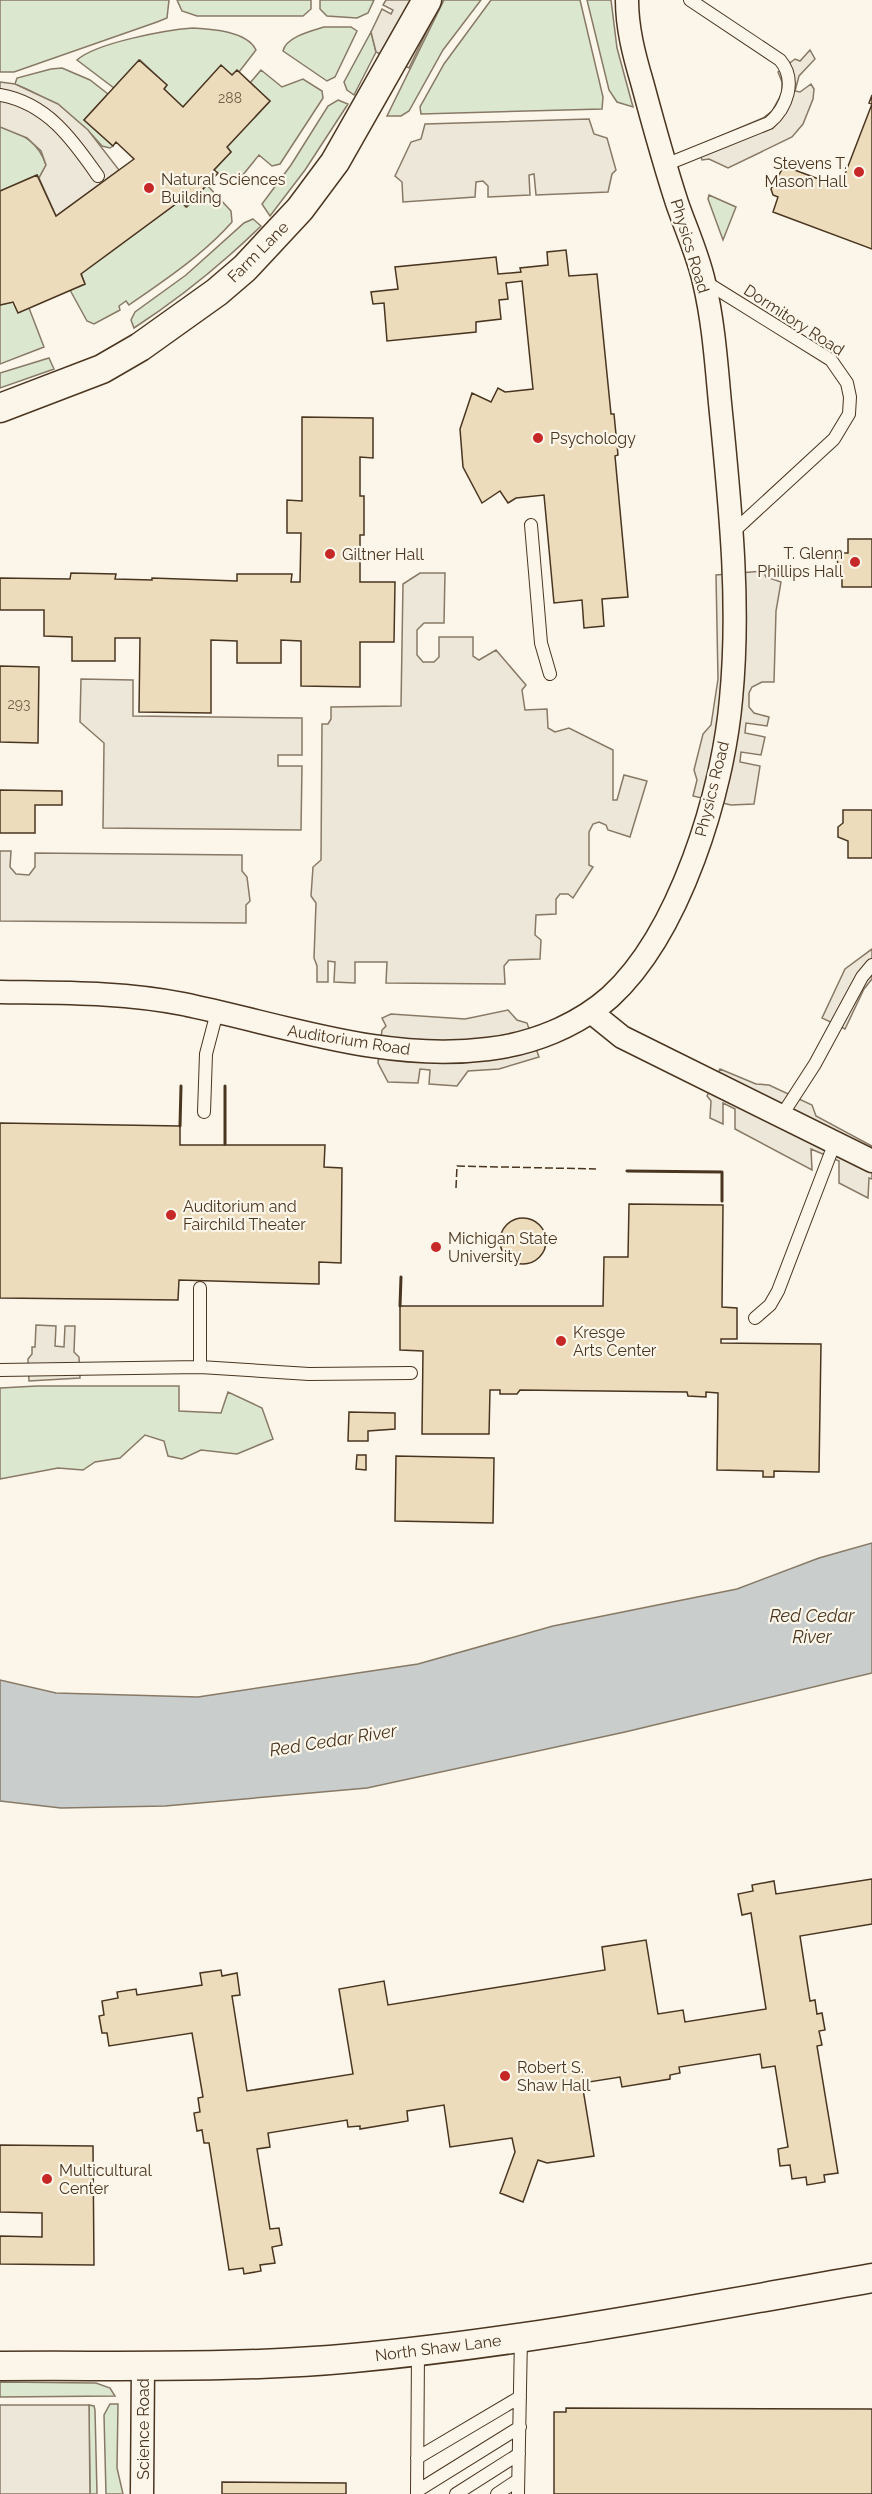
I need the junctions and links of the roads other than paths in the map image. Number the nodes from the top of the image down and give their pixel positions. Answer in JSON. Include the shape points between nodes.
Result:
{"nodes":[{"id":1,"x":427,"y":0,"type":"edge"},
{"id":2,"x":627,"y":0,"type":"edge"},
{"id":3,"x":690,"y":0,"type":"edge"},
{"id":4,"x":0,"y":95,"type":"edge"},
{"id":5,"x":665,"y":165,"type":"junction"},
{"id":6,"x":98,"y":176,"type":"dead end"},
{"id":7,"x":704,"y":282,"type":"junction"},
{"id":8,"x":0,"y":408,"type":"edge"},
{"id":9,"x":531,"y":525,"type":"dead end"},
{"id":10,"x":733,"y":532,"type":"junction"},
{"id":11,"x":550,"y":674,"type":"dead end"},
{"id":12,"x":872,"y":965,"type":"edge"},
{"id":13,"x":0,"y":992,"type":"edge"},
{"id":14,"x":217,"y":1012,"type":"junction"},
{"id":15,"x":591,"y":1012,"type":"junction"},
{"id":16,"x":204,"y":1112,"type":"dead end"},
{"id":17,"x":782,"y":1115,"type":"junction"},
{"id":18,"x":835,"y":1142,"type":"junction"},
{"id":19,"x":872,"y":1161,"type":"edge"},
{"id":20,"x":200,"y":1288,"type":"dead end"},
{"id":21,"x":755,"y":1317,"type":"dead end"},
{"id":22,"x":200,"y":1367,"type":"junction"},
{"id":23,"x":0,"y":1370,"type":"edge"},
{"id":24,"x":411,"y":1373,"type":"dead end"},
{"id":25,"x":872,"y":2278,"type":"edge"},
{"id":26,"x":521,"y":2337,"type":"junction"},
{"id":27,"x":418,"y":2351,"type":"junction"},
{"id":28,"x":143,"y":2365,"type":"junction"},
{"id":29,"x":0,"y":2366,"type":"edge"},
{"id":30,"x":520,"y":2397,"type":"junction"},
{"id":31,"x":520,"y":2427,"type":"junction"},
{"id":32,"x":519,"y":2454,"type":"junction"},
{"id":33,"x":417,"y":2458,"type":"junction"},
{"id":34,"x":518,"y":2480,"type":"junction"},
{"id":35,"x":417,"y":2492,"type":"edge"},
{"id":36,"x":142,"y":2494,"type":"edge"},
{"id":37,"x":456,"y":2494,"type":"edge"},
{"id":38,"x":497,"y":2494,"type":"edge"},
{"id":39,"x":518,"y":2494,"type":"edge"}],
"edges":[{"from":1,"to":8,"type":"street","name":"Farm Lane","via":[[335,162],[300,209],[245,268],[202,304],[131,352],[76,380]]},
{"from":2,"to":5,"type":"street","name":"Physics Road","via":[[631,43]]},
{"from":3,"to":5,"type":"lane","via":[[780,60],[788,69],[790,80],[784,104],[769,123]]},
{"from":4,"to":6,"type":"lane","via":[[47,113]]},
{"from":5,"to":7,"type":"street","name":"Physics Road"},
{"from":7,"to":10,"type":"street","name":"Physics Road"},
{"from":7,"to":10,"type":"lane","name":"Dormitory Road","via":[[831,360],[847,383],[850,397],[849,414],[834,439]]},
{"from":9,"to":11,"type":"lane","via":[[541,643]]},
{"from":10,"to":15,"type":"street","name":"Physics Road","via":[[731,700],[711,805],[678,896],[657,935],[612,995]]},
{"from":12,"to":17,"type":"lane"},
{"from":13,"to":14,"type":"street","name":"Auditorium Road","via":[[107,993]]},
{"from":14,"to":15,"type":"street","name":"Auditorium Road","via":[[300,1034],[367,1046],[454,1052],[526,1041],[565,1027]]},
{"from":14,"to":16,"type":"lane","via":[[206,1054]]},
{"from":15,"to":17,"type":"street","via":[[622,1037]]},
{"from":17,"to":18,"type":"street"},
{"from":18,"to":19,"type":"street"},
{"from":18,"to":21,"type":"lane","via":[[778,1291],[770,1305]]},
{"from":20,"to":22,"type":"lane"},
{"from":22,"to":23,"type":"lane"},
{"from":22,"to":24,"type":"lane","via":[[309,1374]]},
{"from":25,"to":26,"type":"street","name":"North Shaw Lane"},
{"from":26,"to":27,"type":"street","name":"North Shaw Lane"},
{"from":26,"to":30,"type":"lane"},
{"from":27,"to":28,"type":"street","name":"North Shaw Lane","via":[[297,2363]]},
{"from":27,"to":33,"type":"lane"},
{"from":28,"to":29,"type":"street","name":"North Shaw Lane"},
{"from":28,"to":36,"type":"street","name":"Science Road"},
{"from":30,"to":31,"type":"lane"},
{"from":30,"to":33,"type":"lane"},
{"from":31,"to":32,"type":"lane"},
{"from":31,"to":35,"type":"lane"},
{"from":32,"to":34,"type":"lane"},
{"from":32,"to":37,"type":"lane"},
{"from":33,"to":35,"type":"lane"},
{"from":34,"to":38,"type":"lane"},
{"from":34,"to":39,"type":"lane"}]}
